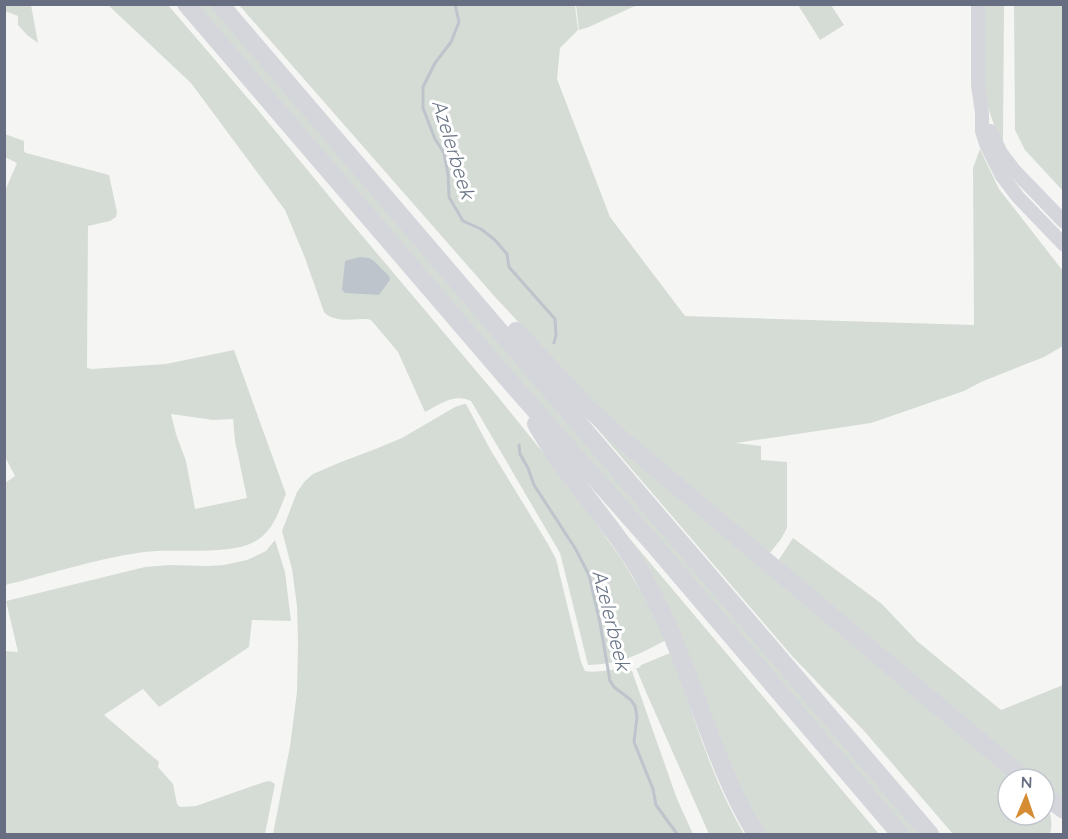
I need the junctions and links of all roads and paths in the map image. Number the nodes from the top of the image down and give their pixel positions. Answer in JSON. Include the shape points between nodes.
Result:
{"nodes":[{"id":1,"x":186,"y":4,"type":"edge"},
{"id":2,"x":219,"y":4,"type":"edge"},
{"id":3,"x":978,"y":4,"type":"edge"},
{"id":4,"x":982,"y":113,"type":"junction"},
{"id":5,"x":1064,"y":222,"type":"edge"},
{"id":6,"x":427,"y":245,"type":"junction"},
{"id":7,"x":1064,"y":245,"type":"edge"},
{"id":8,"x":504,"y":375,"type":"junction"},
{"id":9,"x":1010,"y":767,"type":"edge"},
{"id":10,"x":756,"y":834,"type":"edge"},
{"id":11,"x":900,"y":834,"type":"edge"},
{"id":12,"x":930,"y":834,"type":"edge"}],
"edges":[{"from":1,"to":8,"type":"highway"},
{"from":2,"to":6,"type":"highway"},
{"from":3,"to":4,"type":"main road"},
{"from":4,"to":5,"type":"main road","via":[[1001,153]]},
{"from":4,"to":7,"type":"main road","via":[[986,144],[1002,176]]},
{"from":6,"to":9,"type":"highway","via":[[466,273],[586,406],[625,442]]},
{"from":6,"to":12,"type":"highway"},
{"from":8,"to":10,"type":"highway","via":[[560,462],[619,539],[654,596],[686,667],[717,756]]},
{"from":8,"to":11,"type":"highway"}]}
